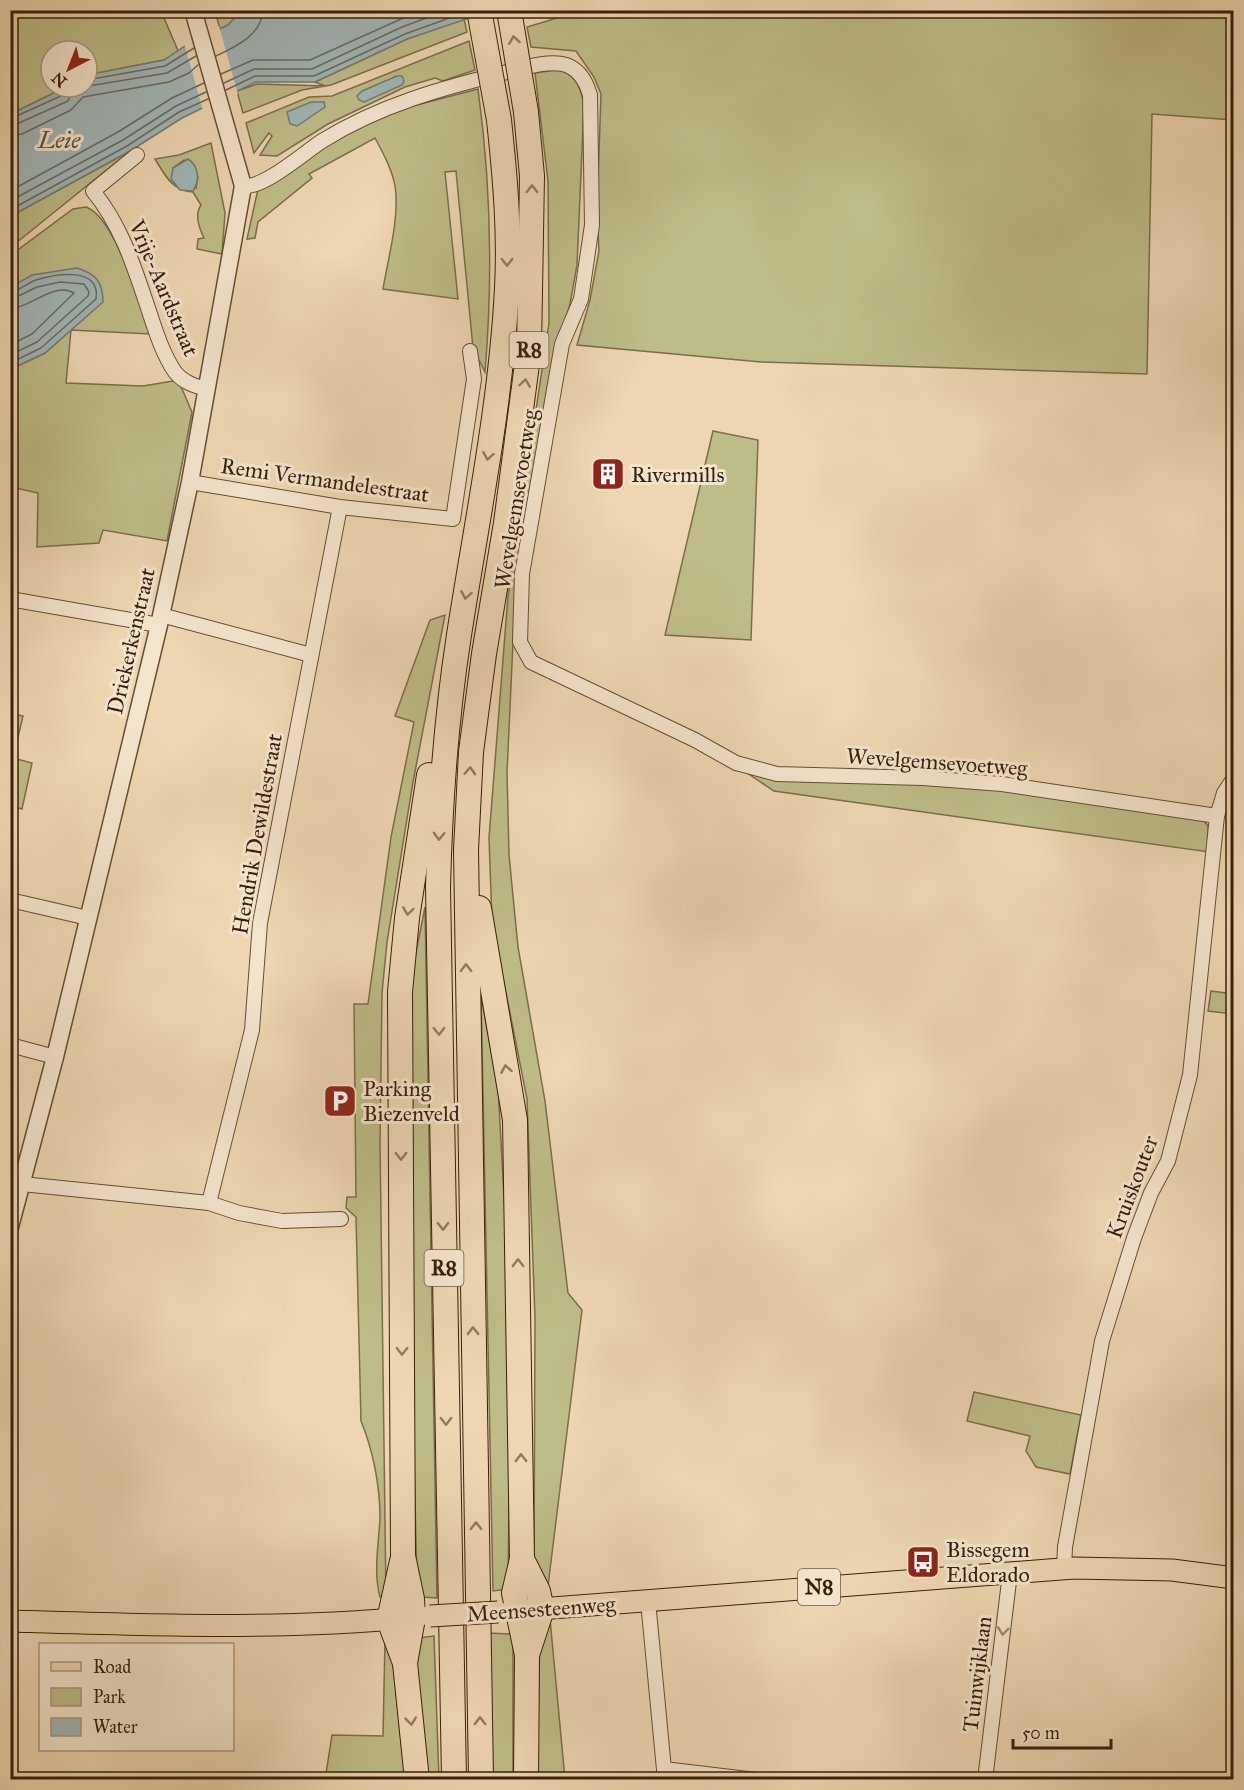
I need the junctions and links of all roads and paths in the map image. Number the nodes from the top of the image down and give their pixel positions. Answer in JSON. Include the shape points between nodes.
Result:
{"nodes":[{"id":1,"x":193,"y":10,"type":"edge"},
{"id":2,"x":479,"y":10,"type":"edge"},
{"id":3,"x":509,"y":10,"type":"edge"},
{"id":4,"x":137,"y":155,"type":"dead end"},
{"id":5,"x":243,"y":186,"type":"junction"},
{"id":6,"x":470,"y":351,"type":"dead end"},
{"id":7,"x":207,"y":389,"type":"junction"},
{"id":8,"x":190,"y":482,"type":"junction"},
{"id":9,"x":340,"y":507,"type":"junction"},
{"id":10,"x":10,"y":598,"type":"edge"},
{"id":11,"x":160,"y":620,"type":"junction"},
{"id":12,"x":311,"y":655,"type":"junction"},
{"id":13,"x":444,"y":756,"type":"junction"},
{"id":14,"x":1233,"y":778,"type":"edge"},
{"id":15,"x":1217,"y":816,"type":"junction"},
{"id":16,"x":466,"y":850,"type":"junction"},
{"id":17,"x":10,"y":900,"type":"edge"},
{"id":18,"x":88,"y":918,"type":"junction"},
{"id":19,"x":10,"y":1045,"type":"edge"},
{"id":20,"x":56,"y":1057,"type":"junction"},
{"id":21,"x":22,"y":1184,"type":"junction"},
{"id":22,"x":209,"y":1203,"type":"junction"},
{"id":23,"x":341,"y":1219,"type":"dead end"},
{"id":24,"x":10,"y":1227,"type":"edge"},
{"id":25,"x":522,"y":1559,"type":"junction"},
{"id":26,"x":1067,"y":1569,"type":"junction"},
{"id":27,"x":1010,"y":1573,"type":"junction"},
{"id":28,"x":1233,"y":1578,"type":"edge"},
{"id":29,"x":648,"y":1601,"type":"junction"},
{"id":30,"x":542,"y":1609,"type":"junction"},
{"id":31,"x":508,"y":1611,"type":"junction"},
{"id":32,"x":410,"y":1618,"type":"junction"},
{"id":33,"x":10,"y":1621,"type":"edge"},
{"id":34,"x":527,"y":1655,"type":"junction"},
{"id":35,"x":664,"y":1774,"type":"edge"},
{"id":36,"x":417,"y":1779,"type":"edge"},
{"id":37,"x":454,"y":1779,"type":"edge"},
{"id":38,"x":481,"y":1779,"type":"edge"},
{"id":39,"x":526,"y":1779,"type":"edge"},
{"id":40,"x":756,"y":1779,"type":"edge"},
{"id":41,"x":985,"y":1779,"type":"edge"}],
"edges":[{"from":1,"to":5,"type":"street","name":"Driekerkenstraat"},
{"from":2,"to":13,"type":"highway","number":"R8","one_way":true,"bridge":true,"via":[[499,120],[507,287],[500,381]]},
{"from":16,"to":3,"type":"highway","number":"R8","one_way":true,"bridge":true,"via":[[471,752],[483,654],[506,523],[529,350],[532,176]]},
{"from":4,"to":7,"type":"street","name":"Vrije-Aardstraat","via":[[93,191],[109,212],[130,254],[160,344],[176,372],[189,384]]},
{"from":5,"to":7,"type":"street","name":"Driekerkenstraat"},
{"from":5,"to":15,"type":"street","name":"Wevelgemsevoetweg","via":[[258,183],[323,140],[401,101],[541,63],[561,63],[576,69],[586,81],[590,95],[592,225],[581,299],[562,344],[522,574],[520,642],[531,662],[736,763],[777,774],[1002,784]]},
{"from":6,"to":9,"type":"street","name":"Remi Vermandelestraat","via":[[474,379],[453,519]]},
{"from":7,"to":8,"type":"street","name":"Driekerkenstraat"},
{"from":8,"to":9,"type":"street","name":"Remi Vermandelestraat"},
{"from":8,"to":11,"type":"street","name":"Driekerkenstraat"},
{"from":9,"to":12,"type":"street","name":"Hendrik Dewildestraat"},
{"from":10,"to":11,"type":"street"},
{"from":11,"to":12,"type":"street"},
{"from":11,"to":18,"type":"street","name":"Driekerkenstraat"},
{"from":12,"to":22,"type":"street","name":"Hendrik Dewildestraat","via":[[260,922],[252,1030]]},
{"from":13,"to":32,"type":"highway","one_way":true,"via":[[430,770],[423,807],[400,992],[403,1556]]},
{"from":13,"to":37,"type":"highway","number":"R8","one_way":true,"via":[[438,888],[439,1024]]},
{"from":14,"to":15,"type":"street","name":"Kruiskouter"},
{"from":15,"to":26,"type":"street","name":"Kruiskouter","via":[[1190,1075],[1168,1161],[1134,1238],[1101,1341],[1065,1547]]},
{"from":25,"to":16,"type":"highway","one_way":true,"via":[[515,1120]]},
{"from":38,"to":16,"type":"highway","number":"R8","one_way":true},
{"from":17,"to":18,"type":"street"},
{"from":18,"to":20,"type":"street","name":"Driekerkenstraat"},
{"from":19,"to":20,"type":"street"},
{"from":20,"to":21,"type":"street","name":"Driekerkenstraat"},
{"from":21,"to":22,"type":"street"},
{"from":21,"to":24,"type":"street","name":"Driekerkenstraat"},
{"from":22,"to":23,"type":"street","via":[[282,1221]]},
{"from":25,"to":30,"type":"highway"},
{"from":25,"to":31,"type":"highway"},
{"from":26,"to":27,"type":"main road","name":"Meensesteenweg","number":"N8"},
{"from":26,"to":28,"type":"main road","number":"N8","via":[[1172,1570]]},
{"from":27,"to":29,"type":"main road","name":"Meensesteenweg","number":"N8"},
{"from":27,"to":41,"type":"street","name":"Tuinwijklaan","one_way":true},
{"from":29,"to":30,"type":"main road","name":"Meensesteenweg","number":"N8"},
{"from":29,"to":35,"type":"street"},
{"from":30,"to":31,"type":"main road","name":"Meensesteenweg","number":"N8"},
{"from":30,"to":34,"type":"highway"},
{"from":31,"to":32,"type":"main road","name":"Meensesteenweg","number":"N8","bridge":true},
{"from":31,"to":34,"type":"highway"},
{"from":32,"to":33,"type":"main road","name":"Meensesteenweg","number":"N8","via":[[309,1624]]},
{"from":32,"to":36,"type":"highway","one_way":true,"via":[[405,1663]]},
{"from":34,"to":39,"type":"highway"},
{"from":35,"to":40,"type":"street"}]}
